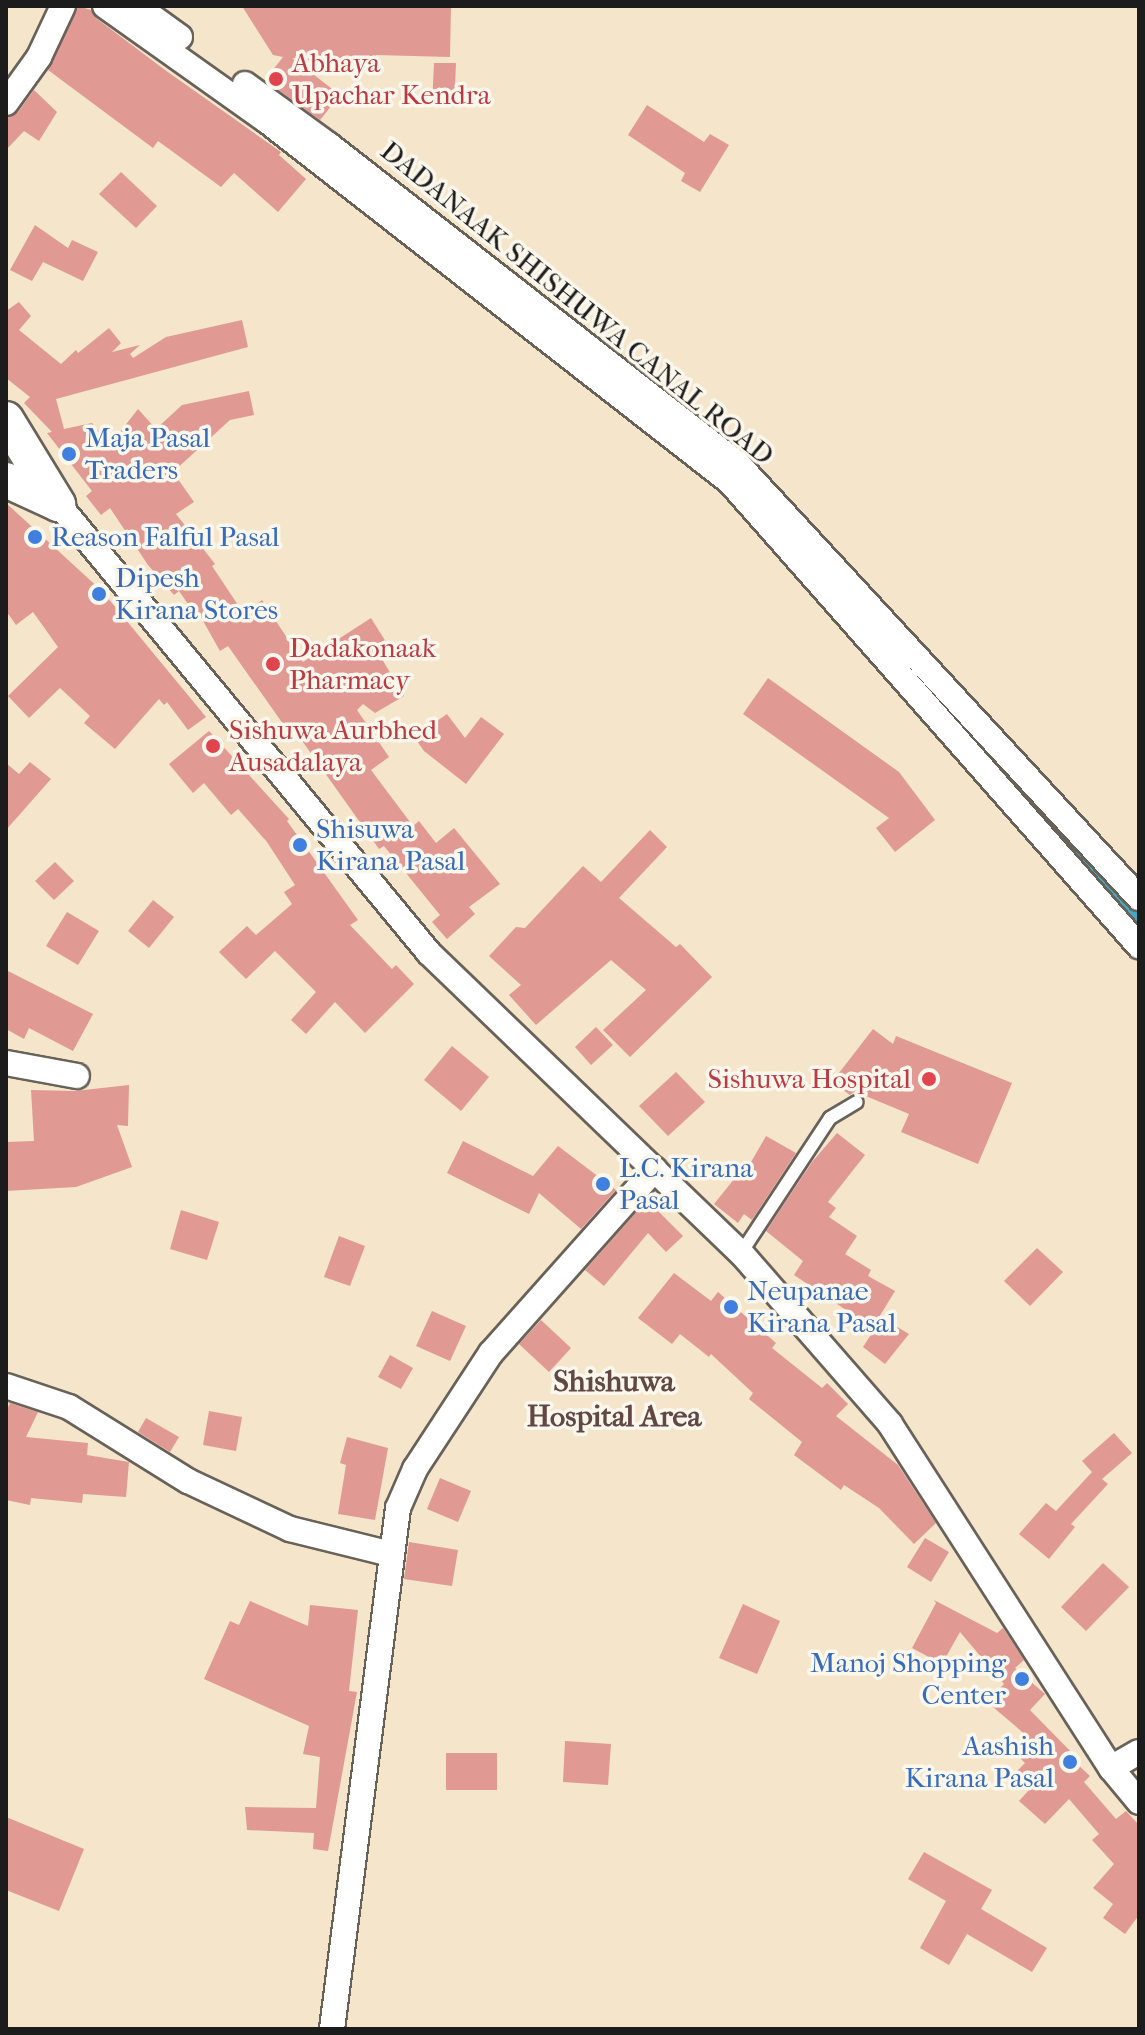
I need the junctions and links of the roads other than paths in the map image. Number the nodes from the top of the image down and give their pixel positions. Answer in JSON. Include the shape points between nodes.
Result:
{"nodes":[{"id":1,"x":63,"y":6,"type":"edge"},
{"id":2,"x":105,"y":6,"type":"edge"},
{"id":3,"x":137,"y":6,"type":"edge"},
{"id":4,"x":6,"y":103,"type":"edge"},
{"id":5,"x":6,"y":419,"type":"edge"},
{"id":6,"x":6,"y":480,"type":"edge"},
{"id":7,"x":58,"y":504,"type":"junction"},
{"id":8,"x":1139,"y":898,"type":"edge"},
{"id":9,"x":1139,"y":946,"type":"edge"},
{"id":10,"x":6,"y":1063,"type":"edge"},
{"id":11,"x":77,"y":1076,"type":"dead end"},
{"id":12,"x":857,"y":1102,"type":"dead end"},
{"id":13,"x":655,"y":1169,"type":"junction"},
{"id":14,"x":741,"y":1253,"type":"junction"},
{"id":15,"x":6,"y":1386,"type":"edge"},
{"id":16,"x":391,"y":1554,"type":"junction"},
{"id":17,"x":1139,"y":1752,"type":"edge"},
{"id":18,"x":1111,"y":1768,"type":"junction"},
{"id":19,"x":1139,"y":1802,"type":"edge"},
{"id":20,"x":332,"y":2029,"type":"edge"}],
"edges":[{"from":1,"to":4,"type":"street","via":[[39,57]]},
{"from":2,"to":9,"type":"street","name":"DADANAAK SHISHUWA CANAL ROAD","via":[[267,121],[730,482]]},
{"from":3,"to":8,"type":"street","name":"DADANAAK SHISHUWA CANAL ROAD","via":[[329,145],[738,464]]},
{"from":5,"to":7,"type":"main road"},
{"from":6,"to":7,"type":"main road"},
{"from":7,"to":13,"type":"street","via":[[429,953]]},
{"from":10,"to":11,"type":"street"},
{"from":12,"to":14,"type":"lane","via":[[830,1118]]},
{"from":13,"to":14,"type":"street"},
{"from":13,"to":16,"type":"street","via":[[491,1353],[450,1411],[403,1495]]},
{"from":14,"to":18,"type":"street","via":[[890,1424]]},
{"from":15,"to":16,"type":"street","via":[[69,1407],[188,1481],[290,1529]]},
{"from":16,"to":20,"type":"street"},
{"from":17,"to":18,"type":"street"},
{"from":18,"to":19,"type":"street"}]}
